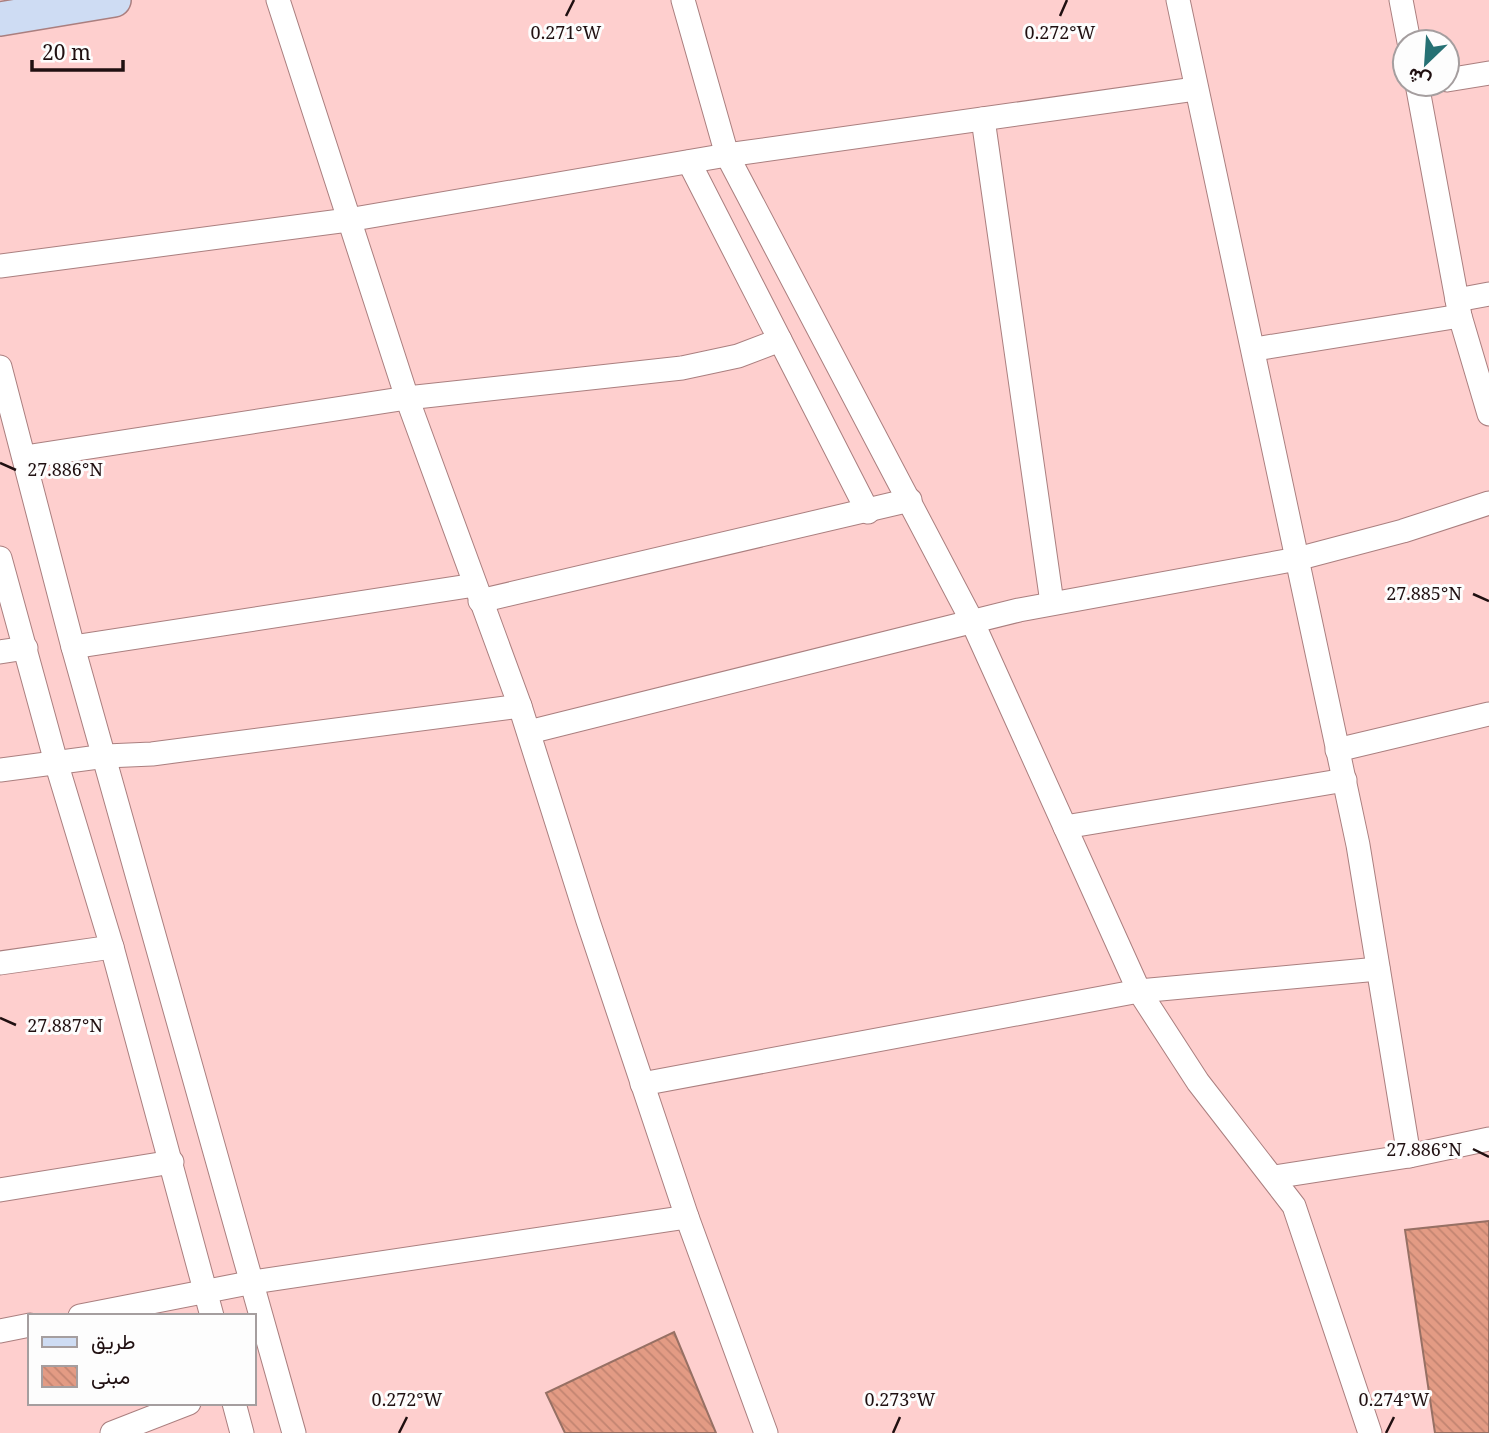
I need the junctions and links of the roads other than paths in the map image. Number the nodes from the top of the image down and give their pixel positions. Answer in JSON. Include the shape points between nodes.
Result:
{"nodes":[{"id":1,"x":114,"y":0,"type":"edge"},
{"id":2,"x":278,"y":0,"type":"edge"},
{"id":3,"x":683,"y":0,"type":"edge"},
{"id":4,"x":1178,"y":0,"type":"edge"},
{"id":5,"x":1401,"y":0,"type":"edge"},
{"id":6,"x":0,"y":19,"type":"edge"},
{"id":7,"x":1406,"y":28,"type":"edge"},
{"id":8,"x":1489,"y":73,"type":"edge"},
{"id":9,"x":1461,"y":78,"type":"edge"},
{"id":10,"x":1195,"y":89,"type":"junction"},
{"id":11,"x":1420,"y":98,"type":"edge"},
{"id":12,"x":983,"y":119,"type":"junction"},
{"id":13,"x":727,"y":155,"type":"junction"},
{"id":14,"x":689,"y":162,"type":"junction"},
{"id":15,"x":348,"y":220,"type":"junction"},
{"id":16,"x":0,"y":266,"type":"edge"},
{"id":17,"x":1489,"y":294,"type":"edge"},
{"id":18,"x":1458,"y":308,"type":"junction"},
{"id":19,"x":780,"y":340,"type":"junction"},
{"id":20,"x":1255,"y":349,"type":"junction"},
{"id":21,"x":0,"y":368,"type":"edge"},
{"id":22,"x":407,"y":398,"type":"junction"},
{"id":23,"x":1489,"y":414,"type":"edge"},
{"id":24,"x":25,"y":457,"type":"junction"},
{"id":25,"x":910,"y":500,"type":"junction"},
{"id":26,"x":1489,"y":503,"type":"edge"},
{"id":27,"x":868,"y":512,"type":"junction"},
{"id":28,"x":0,"y":558,"type":"edge"},
{"id":29,"x":1297,"y":559,"type":"junction"},
{"id":30,"x":477,"y":593,"type":"junction"},
{"id":31,"x":1052,"y":603,"type":"junction"},
{"id":32,"x":972,"y":621,"type":"junction"},
{"id":33,"x":73,"y":647,"type":"junction"},
{"id":34,"x":26,"y":648,"type":"junction"},
{"id":35,"x":0,"y":652,"type":"edge"},
{"id":36,"x":520,"y":706,"type":"junction"},
{"id":37,"x":1489,"y":714,"type":"edge"},
{"id":38,"x":529,"y":732,"type":"junction"},
{"id":39,"x":1337,"y":750,"type":"junction"},
{"id":40,"x":106,"y":756,"type":"junction"},
{"id":41,"x":56,"y":762,"type":"junction"},
{"id":42,"x":0,"y":770,"type":"edge"},
{"id":43,"x":1345,"y":780,"type":"junction"},
{"id":44,"x":1065,"y":827,"type":"junction"},
{"id":45,"x":112,"y":947,"type":"junction"},
{"id":46,"x":0,"y":963,"type":"edge"},
{"id":47,"x":1378,"y":969,"type":"junction"},
{"id":48,"x":1139,"y":991,"type":"junction"},
{"id":49,"x":642,"y":1084,"type":"junction"},
{"id":50,"x":1489,"y":1139,"type":"edge"},
{"id":51,"x":1409,"y":1156,"type":"junction"},
{"id":52,"x":173,"y":1162,"type":"junction"},
{"id":53,"x":1274,"y":1177,"type":"junction"},
{"id":54,"x":0,"y":1189,"type":"edge"},
{"id":55,"x":687,"y":1217,"type":"junction"},
{"id":56,"x":254,"y":1282,"type":"junction"},
{"id":57,"x":206,"y":1291,"type":"junction"},
{"id":58,"x":90,"y":1314,"type":"edge"},
{"id":59,"x":212,"y":1314,"type":"edge"},
{"id":60,"x":28,"y":1325,"type":"edge"},
{"id":61,"x":0,"y":1331,"type":"edge"},
{"id":62,"x":184,"y":1405,"type":"edge"},
{"id":63,"x":235,"y":1405,"type":"edge"},
{"id":64,"x":112,"y":1433,"type":"edge"},
{"id":65,"x":242,"y":1433,"type":"edge"},
{"id":66,"x":295,"y":1433,"type":"edge"},
{"id":67,"x":766,"y":1433,"type":"edge"},
{"id":68,"x":1370,"y":1433,"type":"edge"}],
"edges":[{"from":1,"to":6,"type":"main road"},
{"from":2,"to":15,"type":"street"},
{"from":3,"to":13,"type":"street"},
{"from":4,"to":10,"type":"street"},
{"from":5,"to":7,"type":"street"},
{"from":8,"to":9,"type":"street"},
{"from":10,"to":12,"type":"street"},
{"from":10,"to":20,"type":"street"},
{"from":11,"to":18,"type":"street"},
{"from":12,"to":13,"type":"street"},
{"from":12,"to":31,"type":"street"},
{"from":13,"to":14,"type":"street"},
{"from":13,"to":25,"type":"street"},
{"from":14,"to":15,"type":"street"},
{"from":14,"to":19,"type":"street"},
{"from":15,"to":16,"type":"street"},
{"from":15,"to":22,"type":"street"},
{"from":17,"to":18,"type":"street"},
{"from":18,"to":20,"type":"street"},
{"from":18,"to":23,"type":"street"},
{"from":19,"to":22,"type":"street","via":[[738,356],[682,368]]},
{"from":19,"to":27,"type":"street"},
{"from":20,"to":29,"type":"street"},
{"from":21,"to":24,"type":"street"},
{"from":22,"to":24,"type":"street"},
{"from":22,"to":30,"type":"street"},
{"from":24,"to":33,"type":"street"},
{"from":25,"to":27,"type":"street"},
{"from":25,"to":32,"type":"street"},
{"from":26,"to":29,"type":"street"},
{"from":27,"to":30,"type":"street"},
{"from":28,"to":34,"type":"street"},
{"from":29,"to":31,"type":"street"},
{"from":29,"to":39,"type":"street"},
{"from":30,"to":33,"type":"street"},
{"from":30,"to":36,"type":"street"},
{"from":31,"to":32,"type":"street"},
{"from":32,"to":38,"type":"street"},
{"from":32,"to":44,"type":"street"},
{"from":33,"to":40,"type":"street"},
{"from":34,"to":35,"type":"street"},
{"from":34,"to":41,"type":"street"},
{"from":36,"to":38,"type":"street"},
{"from":36,"to":40,"type":"street","via":[[152,754]]},
{"from":37,"to":39,"type":"street"},
{"from":38,"to":49,"type":"street"},
{"from":39,"to":43,"type":"street"},
{"from":40,"to":41,"type":"street"},
{"from":40,"to":56,"type":"street"},
{"from":41,"to":42,"type":"street"},
{"from":41,"to":45,"type":"street"},
{"from":43,"to":44,"type":"street"},
{"from":43,"to":47,"type":"street"},
{"from":44,"to":48,"type":"street"},
{"from":45,"to":46,"type":"street"},
{"from":45,"to":52,"type":"street"},
{"from":47,"to":48,"type":"street"},
{"from":47,"to":51,"type":"street"},
{"from":48,"to":49,"type":"street"},
{"from":48,"to":53,"type":"street","via":[[1198,1082]]},
{"from":49,"to":55,"type":"street"},
{"from":50,"to":51,"type":"street"},
{"from":51,"to":53,"type":"street"},
{"from":52,"to":54,"type":"street"},
{"from":52,"to":57,"type":"street"},
{"from":53,"to":68,"type":"street","via":[[1294,1206]]},
{"from":55,"to":56,"type":"street"},
{"from":55,"to":67,"type":"street"},
{"from":56,"to":57,"type":"street"},
{"from":56,"to":66,"type":"street"},
{"from":57,"to":58,"type":"street"},
{"from":57,"to":59,"type":"street"},
{"from":60,"to":61,"type":"street"},
{"from":62,"to":64,"type":"street"},
{"from":63,"to":65,"type":"street"}]}
